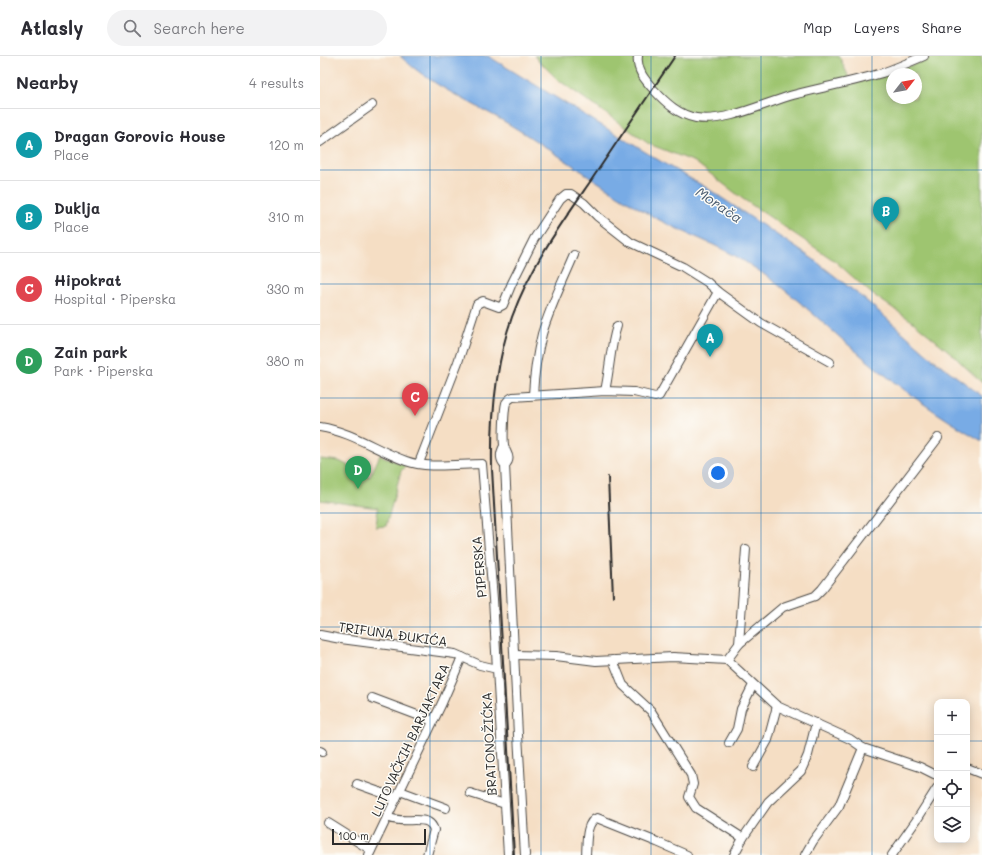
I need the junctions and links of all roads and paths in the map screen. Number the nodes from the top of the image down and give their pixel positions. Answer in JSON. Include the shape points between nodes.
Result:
{"nodes":[{"id":1,"x":638,"y":56,"type":"edge"},
{"id":2,"x":924,"y":56,"type":"edge"},
{"id":3,"x":372,"y":105,"type":"dead end"},
{"id":4,"x":320,"y":142,"type":"edge"},
{"id":5,"x":574,"y":255,"type":"dead end"},
{"id":6,"x":718,"y":292,"type":"junction"},
{"id":7,"x":617,"y":326,"type":"dead end"},
{"id":8,"x":830,"y":362,"type":"dead end"},
{"id":9,"x":605,"y":391,"type":"junction"},
{"id":10,"x":533,"y":395,"type":"junction"},
{"id":11,"x":320,"y":427,"type":"edge"},
{"id":12,"x":938,"y":438,"type":"dead end"},
{"id":13,"x":419,"y":463,"type":"junction"},
{"id":14,"x":746,"y":549,"type":"dead end"},
{"id":15,"x":320,"y":635,"type":"edge"},
{"id":16,"x":739,"y":644,"type":"junction"},
{"id":17,"x":515,"y":655,"type":"junction"},
{"id":18,"x":462,"y":657,"type":"junction"},
{"id":19,"x":613,"y":660,"type":"junction"},
{"id":20,"x":727,"y":660,"type":"junction"},
{"id":21,"x":497,"y":669,"type":"junction"},
{"id":22,"x":753,"y":685,"type":"junction"},
{"id":23,"x":372,"y":698,"type":"dead end"},
{"id":24,"x":777,"y":706,"type":"junction"},
{"id":25,"x":433,"y":722,"type":"junction"},
{"id":26,"x":816,"y":723,"type":"junction"},
{"id":27,"x":729,"y":743,"type":"dead end"},
{"id":28,"x":863,"y":748,"type":"junction"},
{"id":29,"x":753,"y":767,"type":"dead end"},
{"id":30,"x":970,"y":769,"type":"edge"},
{"id":31,"x":934,"y":774,"type":"edge"},
{"id":32,"x":982,"y":774,"type":"edge"},
{"id":33,"x":357,"y":784,"type":"dead end"},
{"id":34,"x":934,"y":793,"type":"edge"},
{"id":35,"x":470,"y":794,"type":"dead end"},
{"id":36,"x":398,"y":795,"type":"junction"},
{"id":37,"x":505,"y":804,"type":"junction"},
{"id":38,"x":446,"y":808,"type":"dead end"},
{"id":39,"x":387,"y":817,"type":"junction"},
{"id":40,"x":328,"y":823,"type":"dead end"},
{"id":41,"x":743,"y":838,"type":"junction"},
{"id":42,"x":370,"y":852,"type":"edge"},
{"id":43,"x":428,"y":855,"type":"edge"},
{"id":44,"x":508,"y":855,"type":"edge"},
{"id":45,"x":525,"y":855,"type":"edge"},
{"id":46,"x":586,"y":855,"type":"edge"},
{"id":47,"x":686,"y":855,"type":"edge"},
{"id":48,"x":734,"y":855,"type":"edge"},
{"id":49,"x":805,"y":855,"type":"edge"},
{"id":50,"x":892,"y":855,"type":"edge"}],
"edges":[{"from":1,"to":2,"type":"street","via":[[642,76],[672,107],[688,116],[710,119],[882,72]]},
{"from":3,"to":4,"type":"street"},
{"from":5,"to":10,"type":"street","via":[[542,335],[534,374]]},
{"from":6,"to":8,"type":"street","via":[[761,323]]},
{"from":6,"to":9,"type":"street","via":[[659,396]]},
{"from":6,"to":13,"type":"street","via":[[683,267],[630,242],[584,203],[571,194],[566,194],[534,239],[503,305],[498,307],[483,301],[477,304]]},
{"from":7,"to":9,"type":"street","via":[[612,341]]},
{"from":9,"to":10,"type":"street"},
{"from":10,"to":17,"type":"street","via":[[513,397],[508,400],[505,411],[504,446],[509,456],[505,465]]},
{"from":11,"to":13,"type":"street","name":"PIPERSKA","via":[[348,434],[407,461]]},
{"from":12,"to":16,"type":"street","via":[[822,590],[815,596],[783,607]]},
{"from":13,"to":21,"type":"street","name":"PIPERSKA","via":[[484,464]]},
{"from":14,"to":16,"type":"street"},
{"from":15,"to":18,"type":"street","name":"TRIFUNA ĐUKIĆA"},
{"from":16,"to":20,"type":"street"},
{"from":17,"to":19,"type":"street"},
{"from":17,"to":45,"type":"street"},
{"from":18,"to":21,"type":"street"},
{"from":18,"to":25,"type":"street","name":"LUTOVAČKIH BARJAKTARA"},
{"from":19,"to":20,"type":"street","via":[[673,657]]},
{"from":19,"to":41,"type":"street","via":[[623,685],[651,711],[691,775],[693,784],[689,797],[696,808]]},
{"from":20,"to":22,"type":"street"},
{"from":21,"to":37,"type":"street","name":"BRATONOŽIĆKA"},
{"from":22,"to":24,"type":"street"},
{"from":22,"to":27,"type":"street","via":[[741,709],[737,729]]},
{"from":23,"to":25,"type":"street"},
{"from":24,"to":26,"type":"street"},
{"from":24,"to":29,"type":"street","via":[[768,740]]},
{"from":25,"to":36,"type":"street","name":"LUTOVAČKIH BARJAKTARA"},
{"from":26,"to":28,"type":"street"},
{"from":26,"to":41,"type":"street","via":[[801,771],[768,802]]},
{"from":28,"to":31,"type":"street","via":[[920,766]]},
{"from":28,"to":49,"type":"street","via":[[839,806]]},
{"from":30,"to":32,"type":"street"},
{"from":33,"to":36,"type":"street"},
{"from":34,"to":50,"type":"street"},
{"from":35,"to":37,"type":"street"},
{"from":36,"to":38,"type":"street"},
{"from":36,"to":39,"type":"street","name":"LUTOVAČKIH BARJAKTARA"},
{"from":37,"to":44,"type":"street","name":"BRATONOŽIĆKA"},
{"from":39,"to":42,"type":"street","name":"LUTOVAČKIH BARJAKTARA"},
{"from":39,"to":43,"type":"street","via":[[432,825],[434,830]]},
{"from":40,"to":42,"type":"street"},
{"from":41,"to":48,"type":"street"},
{"from":46,"to":47,"type":"street","via":[[589,825],[592,820],[598,818]]}]}
